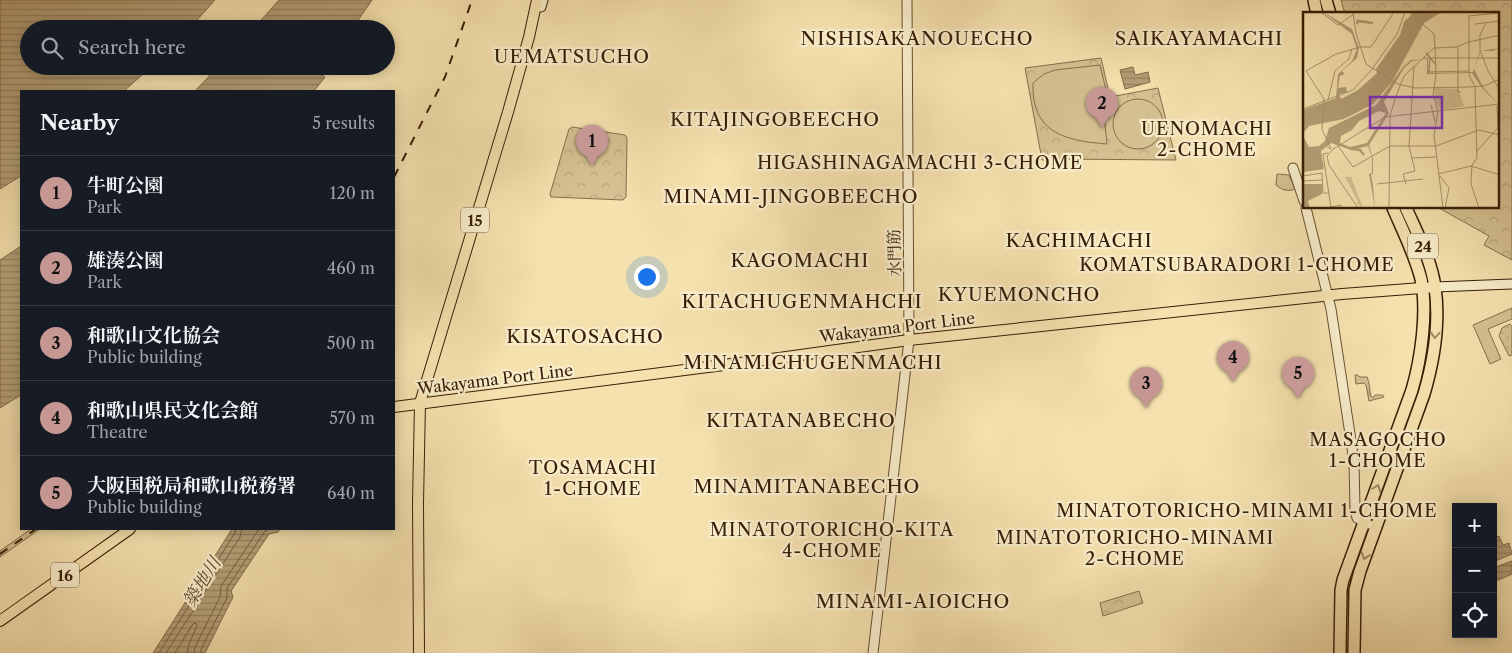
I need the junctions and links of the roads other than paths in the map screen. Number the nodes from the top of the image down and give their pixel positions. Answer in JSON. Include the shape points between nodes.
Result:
{"nodes":[{"id":1,"x":907,"y":0,"type":"edge"},
{"id":2,"x":540,"y":2,"type":"edge"},
{"id":3,"x":1293,"y":168,"type":"dead end"},
{"id":4,"x":1303,"y":198,"type":"edge"},
{"id":5,"x":1306,"y":209,"type":"edge"},
{"id":6,"x":1393,"y":209,"type":"edge"},
{"id":7,"x":1406,"y":209,"type":"edge"},
{"id":8,"x":1512,"y":284,"type":"edge"},
{"id":9,"x":1422,"y":287,"type":"junction"},
{"id":10,"x":1435,"y":287,"type":"junction"},
{"id":11,"x":1328,"y":296,"type":"junction"},
{"id":12,"x":909,"y":340,"type":"junction"},
{"id":13,"x":420,"y":403,"type":"junction"},
{"id":14,"x":395,"y":407,"type":"edge"},
{"id":15,"x":1364,"y":522,"type":"junction"},
{"id":16,"x":1375,"y":527,"type":"junction"},
{"id":17,"x":129,"y":530,"type":"edge"},
{"id":18,"x":0,"y":621,"type":"edge"},
{"id":19,"x":419,"y":653,"type":"edge"},
{"id":20,"x":874,"y":653,"type":"edge"},
{"id":21,"x":1340,"y":653,"type":"edge"},
{"id":22,"x":1354,"y":653,"type":"edge"}],
"edges":[{"from":1,"to":12,"type":"street","name":"水門筋"},
{"from":2,"to":13,"type":"main road","number":"15"},
{"from":3,"to":4,"type":"street"},
{"from":5,"to":11,"type":"street"},
{"from":6,"to":9,"type":"highway","number":"24","via":[[1416,262]]},
{"from":7,"to":10,"type":"highway","number":"24","via":[[1428,258]]},
{"from":8,"to":10,"type":"street"},
{"from":9,"to":10,"type":"main road","name":"Wakayama Port Line"},
{"from":9,"to":11,"type":"main road","name":"Wakayama Port Line"},
{"from":15,"to":9,"type":"highway","one_way":true,"via":[[1417,372],[1423,320]]},
{"from":10,"to":16,"type":"highway","one_way":true,"via":[[1436,322],[1430,374]]},
{"from":11,"to":12,"type":"main road","name":"Wakayama Port Line"},
{"from":11,"to":15,"type":"street","via":[[1354,462],[1355,509],[1357,518]]},
{"from":12,"to":13,"type":"main road","name":"Wakayama Port Line"},
{"from":12,"to":20,"type":"street","name":"水門筋"},
{"from":13,"to":14,"type":"main road","name":"Wakayama Port Line"},
{"from":13,"to":19,"type":"main road","number":"15"},
{"from":15,"to":16,"type":"street"},
{"from":15,"to":21,"type":"highway","via":[[1343,580]]},
{"from":16,"to":22,"type":"highway","one_way":true,"via":[[1356,584]]},
{"from":17,"to":18,"type":"main road","number":"16"}]}
